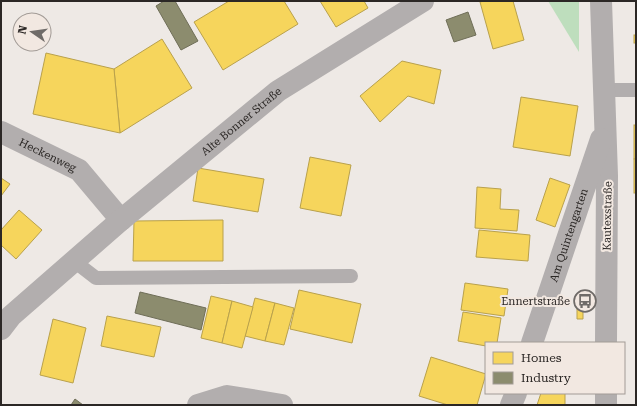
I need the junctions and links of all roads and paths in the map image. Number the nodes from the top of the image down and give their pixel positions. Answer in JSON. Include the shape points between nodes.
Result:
{"nodes":[{"id":1,"x":424,"y":1,"type":"edge"},
{"id":2,"x":601,"y":1,"type":"edge"},
{"id":3,"x":604,"y":90,"type":"junction"},
{"id":4,"x":636,"y":90,"type":"edge"},
{"id":5,"x":605,"y":127,"type":"junction"},
{"id":6,"x":1,"y":132,"type":"edge"},
{"id":7,"x":121,"y":220,"type":"junction"},
{"id":8,"x":74,"y":261,"type":"junction"},
{"id":9,"x":351,"y":276,"type":"dead end"},
{"id":10,"x":1,"y":330,"type":"edge"},
{"id":11,"x":532,"y":342,"type":"edge"},
{"id":12,"x":606,"y":342,"type":"edge"},
{"id":13,"x":516,"y":394,"type":"edge"},
{"id":14,"x":606,"y":394,"type":"edge"},
{"id":15,"x":198,"y":405,"type":"edge"},
{"id":16,"x":282,"y":405,"type":"edge"},
{"id":17,"x":512,"y":405,"type":"edge"},
{"id":18,"x":606,"y":405,"type":"edge"}],
"edges":[{"from":1,"to":7,"type":"street","name":"Alte Bonner Straße","via":[[278,91]]},
{"from":2,"to":3,"type":"street","name":"Kautexstraße"},
{"from":3,"to":4,"type":"lane"},
{"from":3,"to":5,"type":"street","name":"Kautexstraße"},
{"from":5,"to":11,"type":"street","name":"Am Quintengarten"},
{"from":5,"to":12,"type":"street","name":"Kautexstraße","via":[[608,176]]},
{"from":6,"to":7,"type":"street","name":"Heckenweg","via":[[79,170]]},
{"from":7,"to":8,"type":"street","name":"Alte Bonner Straße"},
{"from":8,"to":9,"type":"lane","via":[[96,278]]},
{"from":8,"to":10,"type":"street","name":"Alte Bonner Straße","via":[[11,316]]},
{"from":13,"to":17,"type":"street"},
{"from":14,"to":18,"type":"street"},
{"from":15,"to":16,"type":"street","via":[[227,396]]}]}
